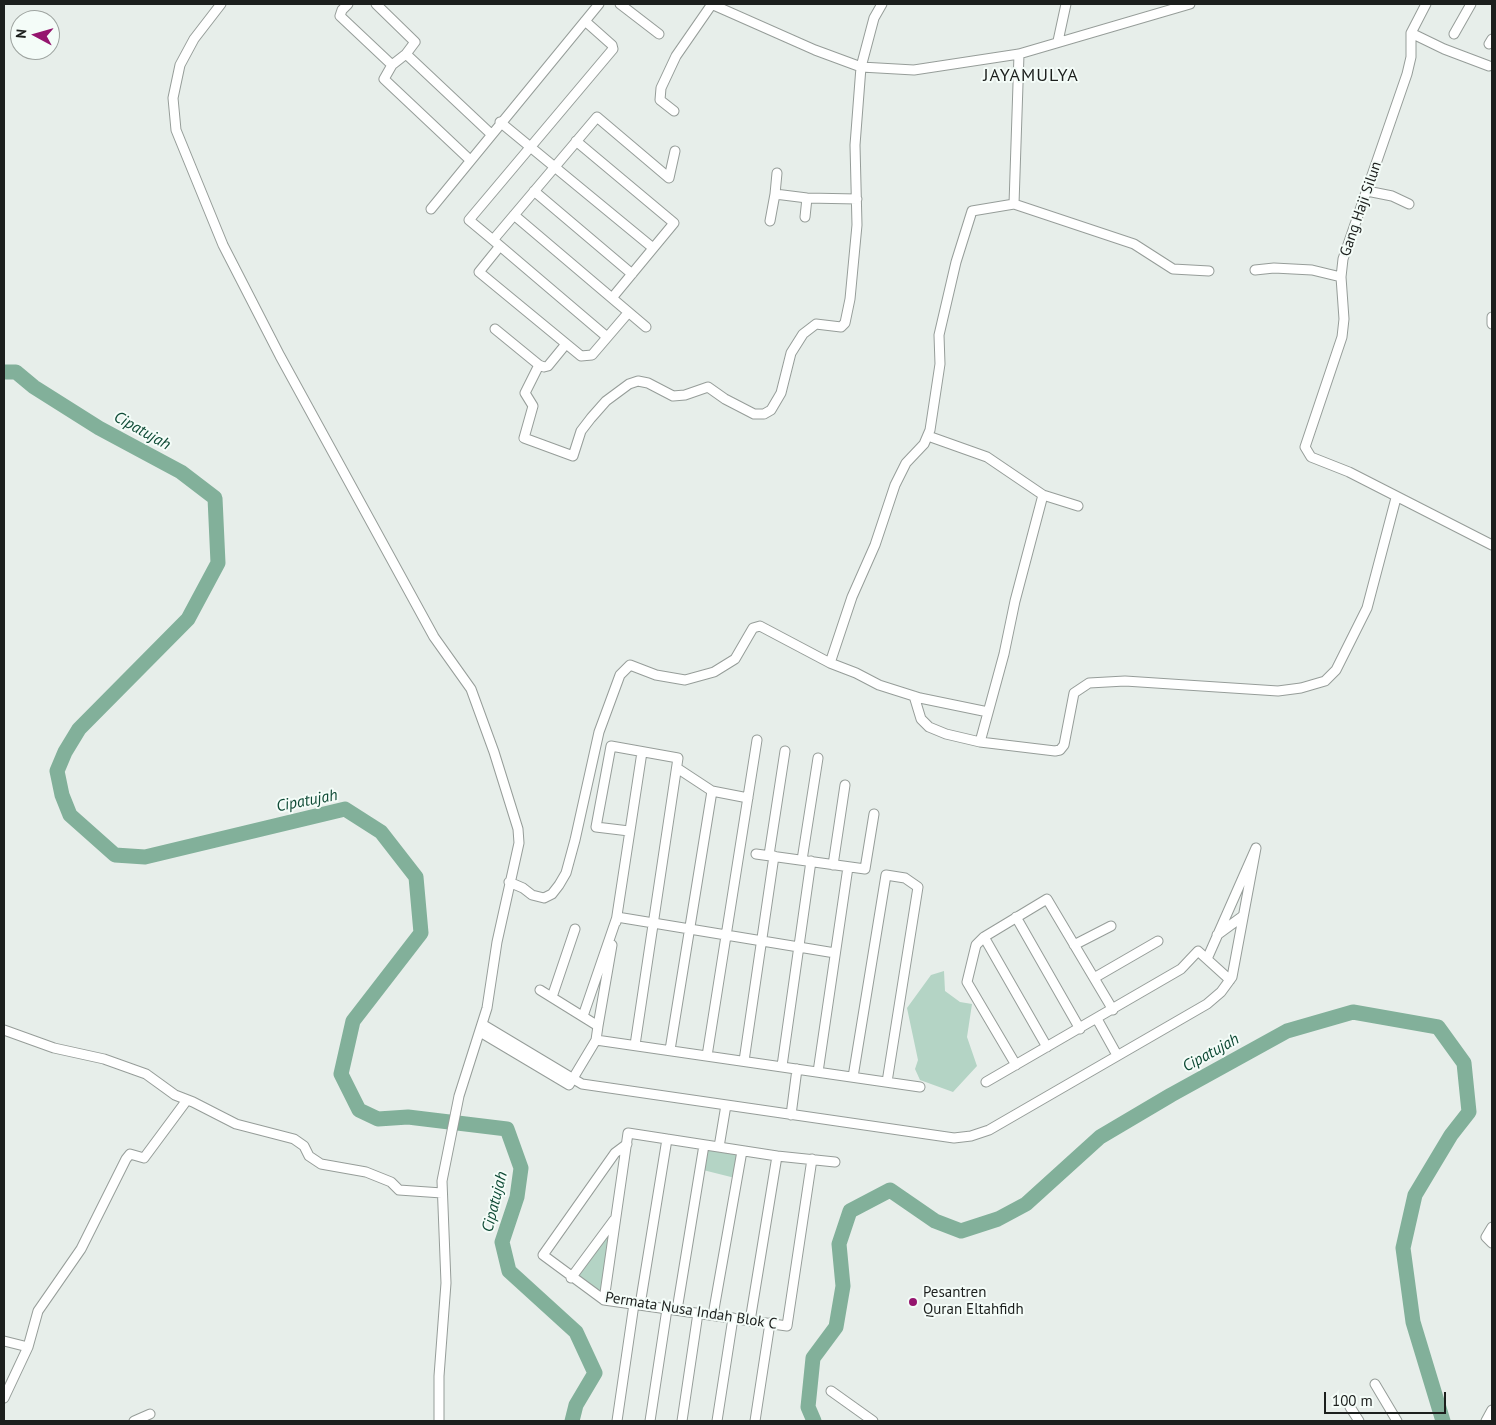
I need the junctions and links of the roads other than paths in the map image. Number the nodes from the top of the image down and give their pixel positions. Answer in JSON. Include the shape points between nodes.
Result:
{"nodes":[{"id":1,"x":221,"y":4,"type":"edge"},
{"id":2,"x":348,"y":4,"type":"edge"},
{"id":3,"x":376,"y":4,"type":"edge"},
{"id":4,"x":600,"y":4,"type":"edge"},
{"id":5,"x":620,"y":4,"type":"edge"},
{"id":6,"x":711,"y":4,"type":"edge"},
{"id":7,"x":882,"y":4,"type":"edge"},
{"id":8,"x":1066,"y":4,"type":"edge"},
{"id":9,"x":1190,"y":4,"type":"edge"},
{"id":10,"x":1426,"y":4,"type":"edge"},
{"id":11,"x":1471,"y":4,"type":"edge"},
{"id":12,"x":585,"y":21,"type":"junction"},
{"id":13,"x":1411,"y":33,"type":"junction"},
{"id":14,"x":659,"y":34,"type":"dead end"},
{"id":15,"x":1454,"y":34,"type":"dead end"},
{"id":16,"x":1058,"y":41,"type":"junction"},
{"id":17,"x":406,"y":54,"type":"junction"},
{"id":18,"x":1019,"y":54,"type":"junction"},
{"id":19,"x":392,"y":65,"type":"junction"},
{"id":20,"x":861,"y":67,"type":"junction"},
{"id":21,"x":1491,"y":68,"type":"edge"},
{"id":22,"x":674,"y":110,"type":"dead end"},
{"id":23,"x":500,"y":122,"type":"junction"},
{"id":24,"x":491,"y":134,"type":"junction"},
{"id":25,"x":576,"y":141,"type":"junction"},
{"id":26,"x":531,"y":147,"type":"junction"},
{"id":27,"x":675,"y":152,"type":"dead end"},
{"id":28,"x":470,"y":160,"type":"junction"},
{"id":29,"x":555,"y":166,"type":"junction"},
{"id":30,"x":777,"y":173,"type":"dead end"},
{"id":31,"x":534,"y":191,"type":"junction"},
{"id":32,"x":1367,"y":191,"type":"junction"},
{"id":33,"x":775,"y":194,"type":"junction"},
{"id":34,"x":807,"y":198,"type":"junction"},
{"id":35,"x":857,"y":199,"type":"junction"},
{"id":36,"x":1014,"y":204,"type":"junction"},
{"id":37,"x":1409,"y":204,"type":"dead end"},
{"id":38,"x":432,"y":209,"type":"dead end"},
{"id":39,"x":514,"y":215,"type":"junction"},
{"id":40,"x":805,"y":217,"type":"dead end"},
{"id":41,"x":770,"y":221,"type":"dead end"},
{"id":42,"x":496,"y":243,"type":"junction"},
{"id":43,"x":653,"y":248,"type":"junction"},
{"id":44,"x":1255,"y":270,"type":"dead end"},
{"id":45,"x":1209,"y":271,"type":"dead end"},
{"id":46,"x":632,"y":274,"type":"junction"},
{"id":47,"x":1341,"y":277,"type":"junction"},
{"id":48,"x":612,"y":298,"type":"junction"},
{"id":49,"x":628,"y":313,"type":"junction"},
{"id":50,"x":1492,"y":316,"type":"edge"},
{"id":51,"x":1492,"y":324,"type":"edge"},
{"id":52,"x":646,"y":327,"type":"dead end"},
{"id":53,"x":495,"y":329,"type":"dead end"},
{"id":54,"x":607,"y":337,"type":"junction"},
{"id":55,"x":566,"y":344,"type":"junction"},
{"id":56,"x":539,"y":365,"type":"junction"},
{"id":57,"x":928,"y":436,"type":"junction"},
{"id":58,"x":1043,"y":495,"type":"junction"},
{"id":59,"x":1396,"y":498,"type":"junction"},
{"id":60,"x":1078,"y":506,"type":"dead end"},
{"id":61,"x":1492,"y":545,"type":"edge"},
{"id":62,"x":830,"y":663,"type":"junction"},
{"id":63,"x":914,"y":696,"type":"junction"},
{"id":64,"x":988,"y":712,"type":"junction"},
{"id":65,"x":757,"y":740,"type":"dead end"},
{"id":66,"x":980,"y":742,"type":"junction"},
{"id":67,"x":786,"y":751,"type":"dead end"},
{"id":68,"x":642,"y":752,"type":"junction"},
{"id":69,"x":818,"y":758,"type":"dead end"},
{"id":70,"x":677,"y":768,"type":"junction"},
{"id":71,"x":845,"y":785,"type":"dead end"},
{"id":72,"x":712,"y":791,"type":"junction"},
{"id":73,"x":748,"y":798,"type":"junction"},
{"id":74,"x":874,"y":814,"type":"dead end"},
{"id":75,"x":630,"y":831,"type":"junction"},
{"id":76,"x":756,"y":854,"type":"dead end"},
{"id":77,"x":772,"y":856,"type":"junction"},
{"id":78,"x":807,"y":861,"type":"junction"},
{"id":79,"x":833,"y":864,"type":"junction"},
{"id":80,"x":848,"y":867,"type":"junction"},
{"id":81,"x":509,"y":882,"type":"junction"},
{"id":82,"x":1243,"y":916,"type":"junction"},
{"id":83,"x":617,"y":917,"type":"junction"},
{"id":84,"x":1016,"y":918,"type":"junction"},
{"id":85,"x":654,"y":923,"type":"junction"},
{"id":86,"x":1111,"y":926,"type":"dead end"},
{"id":87,"x":690,"y":928,"type":"junction"},
{"id":88,"x":575,"y":929,"type":"dead end"},
{"id":89,"x":1217,"y":935,"type":"junction"},
{"id":90,"x":984,"y":936,"type":"junction"},
{"id":91,"x":726,"y":937,"type":"junction"},
{"id":92,"x":1158,"y":941,"type":"dead end"},
{"id":93,"x":761,"y":942,"type":"junction"},
{"id":94,"x":1074,"y":945,"type":"junction"},
{"id":95,"x":799,"y":948,"type":"junction"},
{"id":96,"x":835,"y":953,"type":"junction"},
{"id":97,"x":1206,"y":959,"type":"junction"},
{"id":98,"x":1094,"y":978,"type":"junction"},
{"id":99,"x":1230,"y":980,"type":"junction"},
{"id":100,"x":540,"y":990,"type":"dead end"},
{"id":101,"x":552,"y":997,"type":"junction"},
{"id":102,"x":1113,"y":1010,"type":"junction"},
{"id":103,"x":583,"y":1016,"type":"junction"},
{"id":104,"x":1097,"y":1018,"type":"junction"},
{"id":105,"x":598,"y":1026,"type":"junction"},
{"id":106,"x":481,"y":1028,"type":"junction"},
{"id":107,"x":1080,"y":1029,"type":"junction"},
{"id":108,"x":4,"y":1030,"type":"edge"},
{"id":109,"x":596,"y":1040,"type":"junction"},
{"id":110,"x":635,"y":1045,"type":"junction"},
{"id":111,"x":1047,"y":1047,"type":"junction"},
{"id":112,"x":670,"y":1050,"type":"junction"},
{"id":113,"x":1118,"y":1055,"type":"junction"},
{"id":114,"x":707,"y":1056,"type":"junction"},
{"id":115,"x":744,"y":1061,"type":"junction"},
{"id":116,"x":1016,"y":1065,"type":"junction"},
{"id":117,"x":782,"y":1066,"type":"junction"},
{"id":118,"x":797,"y":1069,"type":"junction"},
{"id":119,"x":818,"y":1072,"type":"junction"},
{"id":120,"x":853,"y":1077,"type":"junction"},
{"id":121,"x":573,"y":1078,"type":"junction"},
{"id":122,"x":888,"y":1082,"type":"junction"},
{"id":123,"x":986,"y":1082,"type":"dead end"},
{"id":124,"x":920,"y":1087,"type":"dead end"},
{"id":125,"x":187,"y":1100,"type":"junction"},
{"id":126,"x":726,"y":1105,"type":"junction"},
{"id":127,"x":791,"y":1114,"type":"junction"},
{"id":128,"x":667,"y":1139,"type":"junction"},
{"id":129,"x":627,"y":1144,"type":"junction"},
{"id":130,"x":704,"y":1145,"type":"junction"},
{"id":131,"x":719,"y":1147,"type":"junction"},
{"id":132,"x":742,"y":1150,"type":"junction"},
{"id":133,"x":777,"y":1156,"type":"junction"},
{"id":134,"x":812,"y":1159,"type":"junction"},
{"id":135,"x":835,"y":1162,"type":"dead end"},
{"id":136,"x":442,"y":1193,"type":"junction"},
{"id":137,"x":616,"y":1217,"type":"junction"},
{"id":138,"x":1492,"y":1227,"type":"edge"},
{"id":139,"x":1492,"y":1243,"type":"edge"},
{"id":140,"x":571,"y":1278,"type":"junction"},
{"id":141,"x":604,"y":1300,"type":"junction"},
{"id":142,"x":637,"y":1305,"type":"junction"},
{"id":143,"x":667,"y":1309,"type":"junction"},
{"id":144,"x":677,"y":1310,"type":"junction"},
{"id":145,"x":698,"y":1313,"type":"junction"},
{"id":146,"x":713,"y":1315,"type":"junction"},
{"id":147,"x":733,"y":1318,"type":"junction"},
{"id":148,"x":750,"y":1321,"type":"junction"},
{"id":149,"x":770,"y":1323,"type":"junction"},
{"id":150,"x":4,"y":1341,"type":"edge"},
{"id":151,"x":28,"y":1348,"type":"junction"},
{"id":152,"x":1376,"y":1384,"type":"dead end"},
{"id":153,"x":831,"y":1390,"type":"dead end"},
{"id":154,"x":4,"y":1398,"type":"edge"},
{"id":155,"x":1350,"y":1407,"type":"dead end"},
{"id":156,"x":1492,"y":1410,"type":"edge"},
{"id":157,"x":150,"y":1414,"type":"dead end"},
{"id":158,"x":134,"y":1421,"type":"edge"},
{"id":159,"x":439,"y":1421,"type":"edge"},
{"id":160,"x":617,"y":1421,"type":"edge"},
{"id":161,"x":650,"y":1421,"type":"edge"},
{"id":162,"x":682,"y":1421,"type":"edge"},
{"id":163,"x":717,"y":1421,"type":"edge"},
{"id":164,"x":755,"y":1421,"type":"edge"},
{"id":165,"x":873,"y":1421,"type":"edge"},
{"id":166,"x":1359,"y":1421,"type":"edge"},
{"id":167,"x":1398,"y":1421,"type":"edge"},
{"id":168,"x":1486,"y":1421,"type":"edge"}],
"edges":[{"from":1,"to":81,"type":"street","via":[[194,39],[180,66],[173,98],[176,130],[224,245],[280,356],[434,637],[471,689],[518,829],[519,843]]},
{"from":2,"to":19,"type":"street","via":[[340,16]]},
{"from":3,"to":17,"type":"street","via":[[415,42]]},
{"from":4,"to":12,"type":"street"},
{"from":5,"to":14,"type":"street"},
{"from":6,"to":20,"type":"street"},
{"from":6,"to":22,"type":"street","via":[[676,56],[661,88],[660,100]]},
{"from":7,"to":20,"type":"street","via":[[874,18]]},
{"from":8,"to":16,"type":"street"},
{"from":9,"to":16,"type":"street"},
{"from":10,"to":13,"type":"street","name":"Gang Haji Silun"},
{"from":11,"to":15,"type":"street"},
{"from":12,"to":23,"type":"street"},
{"from":12,"to":26,"type":"street","via":[[613,49]]},
{"from":13,"to":21,"type":"street"},
{"from":13,"to":32,"type":"street","name":"Gang Haji Silun","via":[[1407,74]]},
{"from":16,"to":18,"type":"street"},
{"from":17,"to":19,"type":"street"},
{"from":17,"to":24,"type":"street"},
{"from":18,"to":20,"type":"street","via":[[914,70]]},
{"from":18,"to":36,"type":"street"},
{"from":19,"to":28,"type":"street","via":[[384,79]]},
{"from":20,"to":35,"type":"street","via":[[856,145]]},
{"from":23,"to":24,"type":"street"},
{"from":23,"to":26,"type":"street"},
{"from":24,"to":28,"type":"street"},
{"from":25,"to":27,"type":"street","via":[[596,117],[669,178]]},
{"from":25,"to":29,"type":"street"},
{"from":25,"to":43,"type":"street","via":[[674,223]]},
{"from":26,"to":29,"type":"street"},
{"from":26,"to":42,"type":"street","via":[[469,220]]},
{"from":28,"to":38,"type":"street"},
{"from":29,"to":31,"type":"street"},
{"from":29,"to":43,"type":"street"},
{"from":30,"to":33,"type":"street"},
{"from":31,"to":39,"type":"street"},
{"from":31,"to":46,"type":"street"},
{"from":32,"to":37,"type":"street","via":[[1392,196]]},
{"from":32,"to":47,"type":"street","name":"Gang Haji Silun","via":[[1343,259]]},
{"from":33,"to":34,"type":"street"},
{"from":33,"to":41,"type":"street"},
{"from":34,"to":35,"type":"street"},
{"from":34,"to":40,"type":"street"},
{"from":35,"to":56,"type":"street","via":[[845,324],[841,327],[816,324],[803,334],[791,353],[781,393],[771,410],[764,414],[754,414],[708,386],[685,396],[673,396],[638,381],[606,401],[591,418],[581,430],[573,456],[524,438],[533,406],[525,392]]},
{"from":36,"to":45,"type":"street","via":[[1134,244],[1173,269]]},
{"from":36,"to":57,"type":"street","via":[[977,209],[970,214],[939,335],[940,364]]},
{"from":39,"to":42,"type":"street"},
{"from":39,"to":48,"type":"street"},
{"from":42,"to":54,"type":"street"},
{"from":42,"to":55,"type":"street","via":[[479,272]]},
{"from":43,"to":46,"type":"street"},
{"from":44,"to":47,"type":"street","via":[[1312,270]]},
{"from":46,"to":48,"type":"street"},
{"from":47,"to":59,"type":"street","name":"Gang Haji Silun","via":[[1342,337],[1305,447],[1311,456]]},
{"from":48,"to":49,"type":"street"},
{"from":49,"to":52,"type":"street"},
{"from":49,"to":54,"type":"street"},
{"from":50,"to":51,"type":"street"},
{"from":53,"to":56,"type":"street"},
{"from":54,"to":55,"type":"street","via":[[587,357]]},
{"from":55,"to":56,"type":"street","via":[[548,366]]},
{"from":57,"to":58,"type":"street","via":[[987,457]]},
{"from":57,"to":62,"type":"street","via":[[906,463],[895,485]]},
{"from":58,"to":60,"type":"street"},
{"from":58,"to":64,"type":"street"},
{"from":59,"to":61,"type":"street"},
{"from":59,"to":66,"type":"street","via":[[1367,608],[1330,677],[1301,688],[1278,691],[1125,681],[1089,683],[1074,693],[1064,745],[1060,750]]},
{"from":62,"to":63,"type":"street","via":[[879,685]]},
{"from":62,"to":81,"type":"street","via":[[760,626],[753,628],[735,659],[714,672],[685,680],[656,675],[635,665],[627,667],[620,675],[599,732],[566,874],[552,894],[544,898]]},
{"from":63,"to":64,"type":"street"},
{"from":63,"to":66,"type":"street","via":[[917,712],[929,727]]},
{"from":64,"to":66,"type":"street"},
{"from":65,"to":73,"type":"street"},
{"from":67,"to":77,"type":"street"},
{"from":68,"to":70,"type":"street","via":[[678,758]]},
{"from":68,"to":75,"type":"street"},
{"from":68,"to":75,"type":"street","via":[[611,746],[596,827]]},
{"from":69,"to":78,"type":"street"},
{"from":70,"to":72,"type":"street"},
{"from":70,"to":85,"type":"street"},
{"from":71,"to":79,"type":"street"},
{"from":72,"to":73,"type":"street"},
{"from":72,"to":87,"type":"street"},
{"from":73,"to":91,"type":"street"},
{"from":74,"to":80,"type":"street","via":[[865,869]]},
{"from":75,"to":83,"type":"street"},
{"from":76,"to":77,"type":"street"},
{"from":77,"to":78,"type":"street"},
{"from":77,"to":93,"type":"street"},
{"from":78,"to":79,"type":"street"},
{"from":78,"to":95,"type":"street"},
{"from":79,"to":80,"type":"street"},
{"from":80,"to":96,"type":"street"},
{"from":81,"to":106,"type":"street","via":[[491,990]]},
{"from":82,"to":89,"type":"street"},
{"from":82,"to":89,"type":"street","via":[[1256,848]]},
{"from":82,"to":99,"type":"street"},
{"from":83,"to":85,"type":"street"},
{"from":83,"to":103,"type":"street"},
{"from":83,"to":105,"type":"street"},
{"from":84,"to":90,"type":"street"},
{"from":84,"to":94,"type":"street","via":[[1047,899]]},
{"from":84,"to":107,"type":"street"},
{"from":85,"to":87,"type":"street"},
{"from":85,"to":110,"type":"street"},
{"from":86,"to":94,"type":"street"},
{"from":87,"to":91,"type":"street"},
{"from":87,"to":112,"type":"street"},
{"from":88,"to":101,"type":"street"},
{"from":89,"to":97,"type":"street"},
{"from":90,"to":111,"type":"street"},
{"from":90,"to":116,"type":"street","via":[[976,945],[967,982]]},
{"from":91,"to":93,"type":"street"},
{"from":91,"to":114,"type":"street"},
{"from":92,"to":98,"type":"street"},
{"from":93,"to":95,"type":"street"},
{"from":93,"to":115,"type":"street"},
{"from":94,"to":98,"type":"street"},
{"from":95,"to":96,"type":"street"},
{"from":95,"to":117,"type":"street"},
{"from":96,"to":119,"type":"street"},
{"from":97,"to":99,"type":"street"},
{"from":97,"to":102,"type":"street","via":[[1198,951],[1181,969]]},
{"from":98,"to":102,"type":"street"},
{"from":99,"to":113,"type":"street","via":[[1207,1004]]},
{"from":100,"to":101,"type":"street"},
{"from":101,"to":103,"type":"street"},
{"from":102,"to":104,"type":"street"},
{"from":103,"to":105,"type":"street"},
{"from":104,"to":107,"type":"street"},
{"from":104,"to":113,"type":"street"},
{"from":105,"to":109,"type":"street"},
{"from":106,"to":121,"type":"street"},
{"from":106,"to":136,"type":"street","via":[[459,1096]]},
{"from":107,"to":111,"type":"street"},
{"from":108,"to":125,"type":"street","via":[[146,1074],[175,1096]]},
{"from":109,"to":110,"type":"street"},
{"from":109,"to":121,"type":"street"},
{"from":110,"to":112,"type":"street"},
{"from":111,"to":116,"type":"street"},
{"from":112,"to":114,"type":"street"},
{"from":113,"to":127,"type":"street","via":[[989,1130],[971,1136],[954,1138]]},
{"from":114,"to":115,"type":"street"},
{"from":115,"to":117,"type":"street"},
{"from":116,"to":123,"type":"street"},
{"from":117,"to":118,"type":"street"},
{"from":118,"to":119,"type":"street"},
{"from":118,"to":127,"type":"street"},
{"from":119,"to":120,"type":"street"},
{"from":120,"to":122,"type":"street"},
{"from":120,"to":122,"type":"street","via":[[886,875],[905,878],[918,887]]},
{"from":121,"to":126,"type":"street","via":[[582,1084]]},
{"from":122,"to":124,"type":"street"},
{"from":125,"to":136,"type":"street","via":[[236,1124],[294,1138],[321,1164],[373,1174],[391,1182],[399,1190]]},
{"from":125,"to":151,"type":"street","via":[[144,1158],[130,1154],[126,1159],[81,1249],[38,1311]]},
{"from":126,"to":127,"type":"street"},
{"from":126,"to":131,"type":"street"},
{"from":128,"to":129,"type":"street","via":[[628,1133]]},
{"from":128,"to":130,"type":"street"},
{"from":128,"to":142,"type":"street"},
{"from":129,"to":137,"type":"street"},
{"from":129,"to":140,"type":"street","name":"Permata Nusa Indah Blok C","via":[[615,1154],[543,1255]]},
{"from":130,"to":131,"type":"street"},
{"from":130,"to":144,"type":"street"},
{"from":131,"to":132,"type":"street"},
{"from":132,"to":133,"type":"street"},
{"from":132,"to":146,"type":"street"},
{"from":133,"to":134,"type":"street"},
{"from":133,"to":148,"type":"street"},
{"from":134,"to":135,"type":"street"},
{"from":134,"to":149,"type":"street","name":"Permata Nusa Indah Blok C","via":[[786,1326]]},
{"from":136,"to":159,"type":"street","via":[[446,1283]]},
{"from":137,"to":140,"type":"street"},
{"from":137,"to":141,"type":"street"},
{"from":138,"to":139,"type":"street","via":[[1486,1238]]},
{"from":140,"to":141,"type":"street","name":"Permata Nusa Indah Blok C"},
{"from":141,"to":142,"type":"street","name":"Permata Nusa Indah Blok C"},
{"from":142,"to":143,"type":"street","name":"Permata Nusa Indah Blok C"},
{"from":142,"to":160,"type":"street"},
{"from":143,"to":144,"type":"street","name":"Permata Nusa Indah Blok C"},
{"from":143,"to":161,"type":"street"},
{"from":144,"to":145,"type":"street","name":"Permata Nusa Indah Blok C"},
{"from":145,"to":146,"type":"street","name":"Permata Nusa Indah Blok C"},
{"from":145,"to":162,"type":"street"},
{"from":146,"to":147,"type":"street","name":"Permata Nusa Indah Blok C"},
{"from":147,"to":148,"type":"street","name":"Permata Nusa Indah Blok C"},
{"from":147,"to":163,"type":"street"},
{"from":148,"to":149,"type":"street","name":"Permata Nusa Indah Blok C"},
{"from":149,"to":164,"type":"street"},
{"from":150,"to":151,"type":"street"},
{"from":151,"to":154,"type":"street"},
{"from":152,"to":167,"type":"street"},
{"from":153,"to":165,"type":"street"},
{"from":155,"to":166,"type":"street"},
{"from":156,"to":168,"type":"street"},
{"from":157,"to":158,"type":"street"}]}
